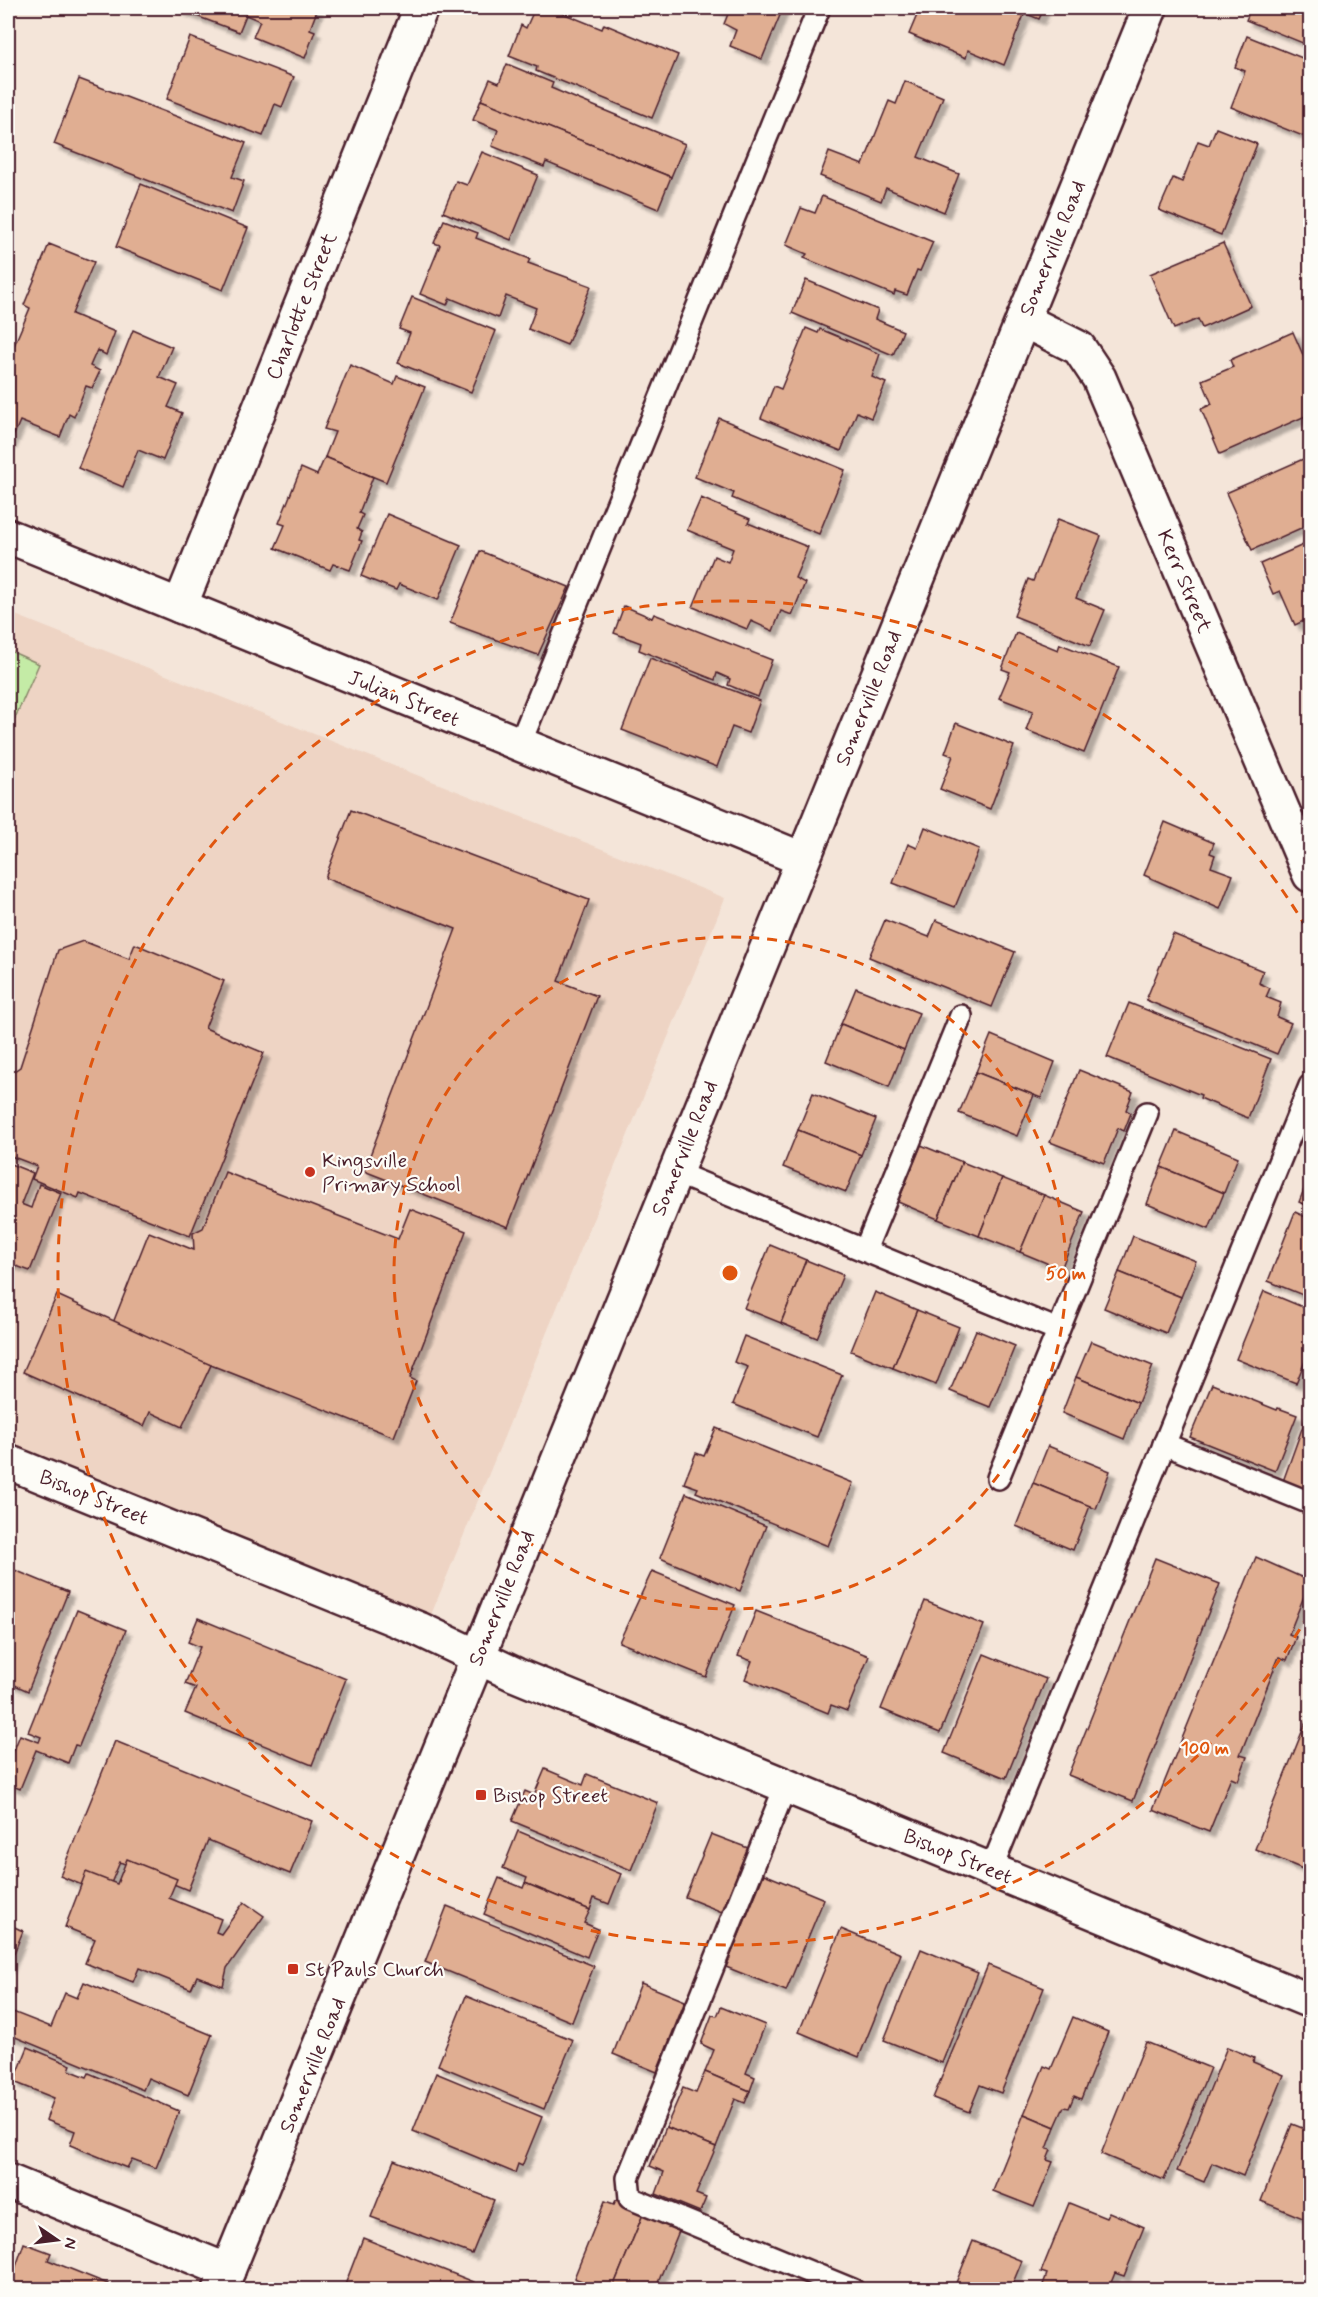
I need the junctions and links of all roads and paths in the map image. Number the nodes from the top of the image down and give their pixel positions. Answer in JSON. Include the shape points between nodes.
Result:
{"nodes":[{"id":1,"x":421,"y":8,"type":"edge"},
{"id":2,"x":819,"y":8,"type":"edge"},
{"id":3,"x":1150,"y":8,"type":"edge"},
{"id":4,"x":1023,"y":320,"type":"junction"},
{"id":5,"x":8,"y":536,"type":"edge"},
{"id":6,"x":180,"y":606,"type":"junction"},
{"id":7,"x":519,"y":746,"type":"junction"},
{"id":8,"x":802,"y":859,"type":"junction"},
{"id":9,"x":1311,"y":875,"type":"edge"},
{"id":10,"x":961,"y":1016,"type":"dead end"},
{"id":11,"x":1311,"y":1086,"type":"edge"},
{"id":12,"x":1147,"y":1113,"type":"dead end"},
{"id":13,"x":674,"y":1172,"type":"junction"},
{"id":14,"x":865,"y":1250,"type":"junction"},
{"id":15,"x":1058,"y":1330,"type":"junction"},
{"id":16,"x":1164,"y":1444,"type":"junction"},
{"id":17,"x":8,"y":1462,"type":"edge"},
{"id":18,"x":999,"y":1478,"type":"dead end"},
{"id":19,"x":1311,"y":1503,"type":"edge"},
{"id":20,"x":478,"y":1657,"type":"junction"},
{"id":21,"x":786,"y":1785,"type":"junction"},
{"id":22,"x":991,"y":1870,"type":"junction"},
{"id":23,"x":1311,"y":2001,"type":"edge"},
{"id":24,"x":8,"y":2181,"type":"edge"},
{"id":25,"x":224,"y":2280,"type":"edge"},
{"id":26,"x":853,"y":2289,"type":"edge"}],
"edges":[{"from":1,"to":6,"type":"street","name":"Charlotte Street"},
{"from":2,"to":7,"type":"lane"},
{"from":3,"to":4,"type":"street","name":"Somerville Road"},
{"from":4,"to":8,"type":"street","name":"Somerville Road"},
{"from":4,"to":9,"type":"street","name":"Kerr Street","via":[[1079,348],[1099,378]]},
{"from":5,"to":6,"type":"street","name":"Julian Street"},
{"from":6,"to":7,"type":"street","name":"Julian Street"},
{"from":7,"to":8,"type":"street","name":"Julian Street"},
{"from":8,"to":13,"type":"street","name":"Somerville Road"},
{"from":10,"to":14,"type":"lane"},
{"from":11,"to":16,"type":"lane"},
{"from":12,"to":15,"type":"lane"},
{"from":13,"to":14,"type":"lane"},
{"from":13,"to":20,"type":"street","name":"Somerville Road"},
{"from":14,"to":15,"type":"lane"},
{"from":15,"to":18,"type":"lane"},
{"from":16,"to":19,"type":"lane"},
{"from":16,"to":22,"type":"lane"},
{"from":17,"to":20,"type":"street","name":"Bishop Street","via":[[419,1629]]},
{"from":20,"to":21,"type":"street","name":"Bishop Street"},
{"from":20,"to":25,"type":"street","name":"Somerville Road"},
{"from":21,"to":22,"type":"street","name":"Bishop Street"},
{"from":21,"to":26,"type":"lane","via":[[628,2178],[630,2198]]},
{"from":22,"to":23,"type":"street","name":"Bishop Street"},
{"from":24,"to":25,"type":"street"}]}
